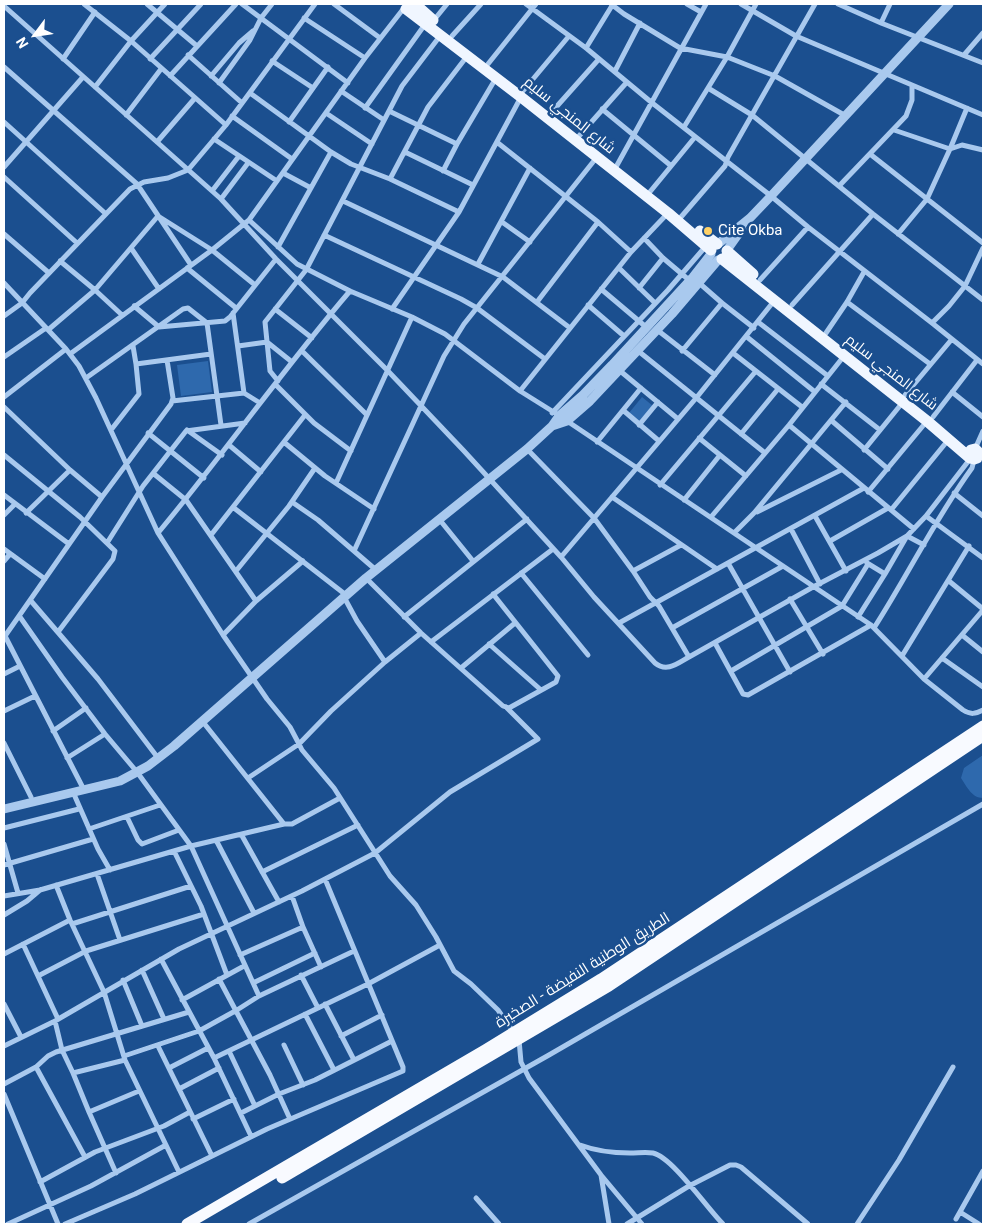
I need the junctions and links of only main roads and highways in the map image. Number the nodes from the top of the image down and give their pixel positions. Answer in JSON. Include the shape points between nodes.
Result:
{"nodes":[{"id":1,"x":406,"y":5,"type":"edge"},
{"id":2,"x":447,"y":35,"type":"junction"},
{"id":3,"x":522,"y":94,"type":"junction"},
{"id":4,"x":717,"y":251,"type":"junction"},
{"id":5,"x":904,"y":399,"type":"junction"},
{"id":6,"x":930,"y":419,"type":"junction"},
{"id":7,"x":976,"y":456,"type":"edge"},
{"id":8,"x":983,"y":726,"type":"edge"},
{"id":9,"x":983,"y":736,"type":"edge"},
{"id":10,"x":516,"y":1036,"type":"junction"},
{"id":11,"x":370,"y":1122,"type":"junction"},
{"id":12,"x":188,"y":1224,"type":"edge"},
{"id":13,"x":203,"y":1224,"type":"edge"}],
"edges":[{"from":1,"to":2,"type":"main road","name":"شارع المنجي سليم"},
{"from":2,"to":3,"type":"main road","name":"شارع المنجي سليم","via":[[488,64]]},
{"from":2,"to":3,"type":"main road","name":"شارع المنجي سليم","via":[[468,55]]},
{"from":3,"to":4,"type":"main road","name":"شارع المنجي سليم"},
{"from":3,"to":4,"type":"main road","name":"شارع المنجي سليم","via":[[682,217]]},
{"from":4,"to":5,"type":"main road","name":"شارع المنجي سليم","via":[[844,356]]},
{"from":4,"to":5,"type":"main road","name":"شارع المنجي سليم","via":[[792,305]]},
{"from":5,"to":6,"type":"main road","name":"شارع المنجي سليم"},
{"from":6,"to":7,"type":"main road","name":"شارع المنجي سليم"},
{"from":6,"to":7,"type":"main road","name":"شارع المنجي سليم","via":[[948,439]]},
{"from":8,"to":10,"type":"highway","name":"الطريق الوطنية النفيضة - الصخيرة"},
{"from":9,"to":10,"type":"highway","name":"الطريق الوطنية النفيضة - الصخيرة","via":[[628,974]]},
{"from":10,"to":11,"type":"highway","name":"الطريق الوطنية النفيضة - الصخيرة"},
{"from":11,"to":12,"type":"highway","name":"الطريق الوطنية النفيضة - الصخيرة"},
{"from":11,"to":13,"type":"highway","name":"الطريق الوطنية النفيضة - الصخيرة"}]}
